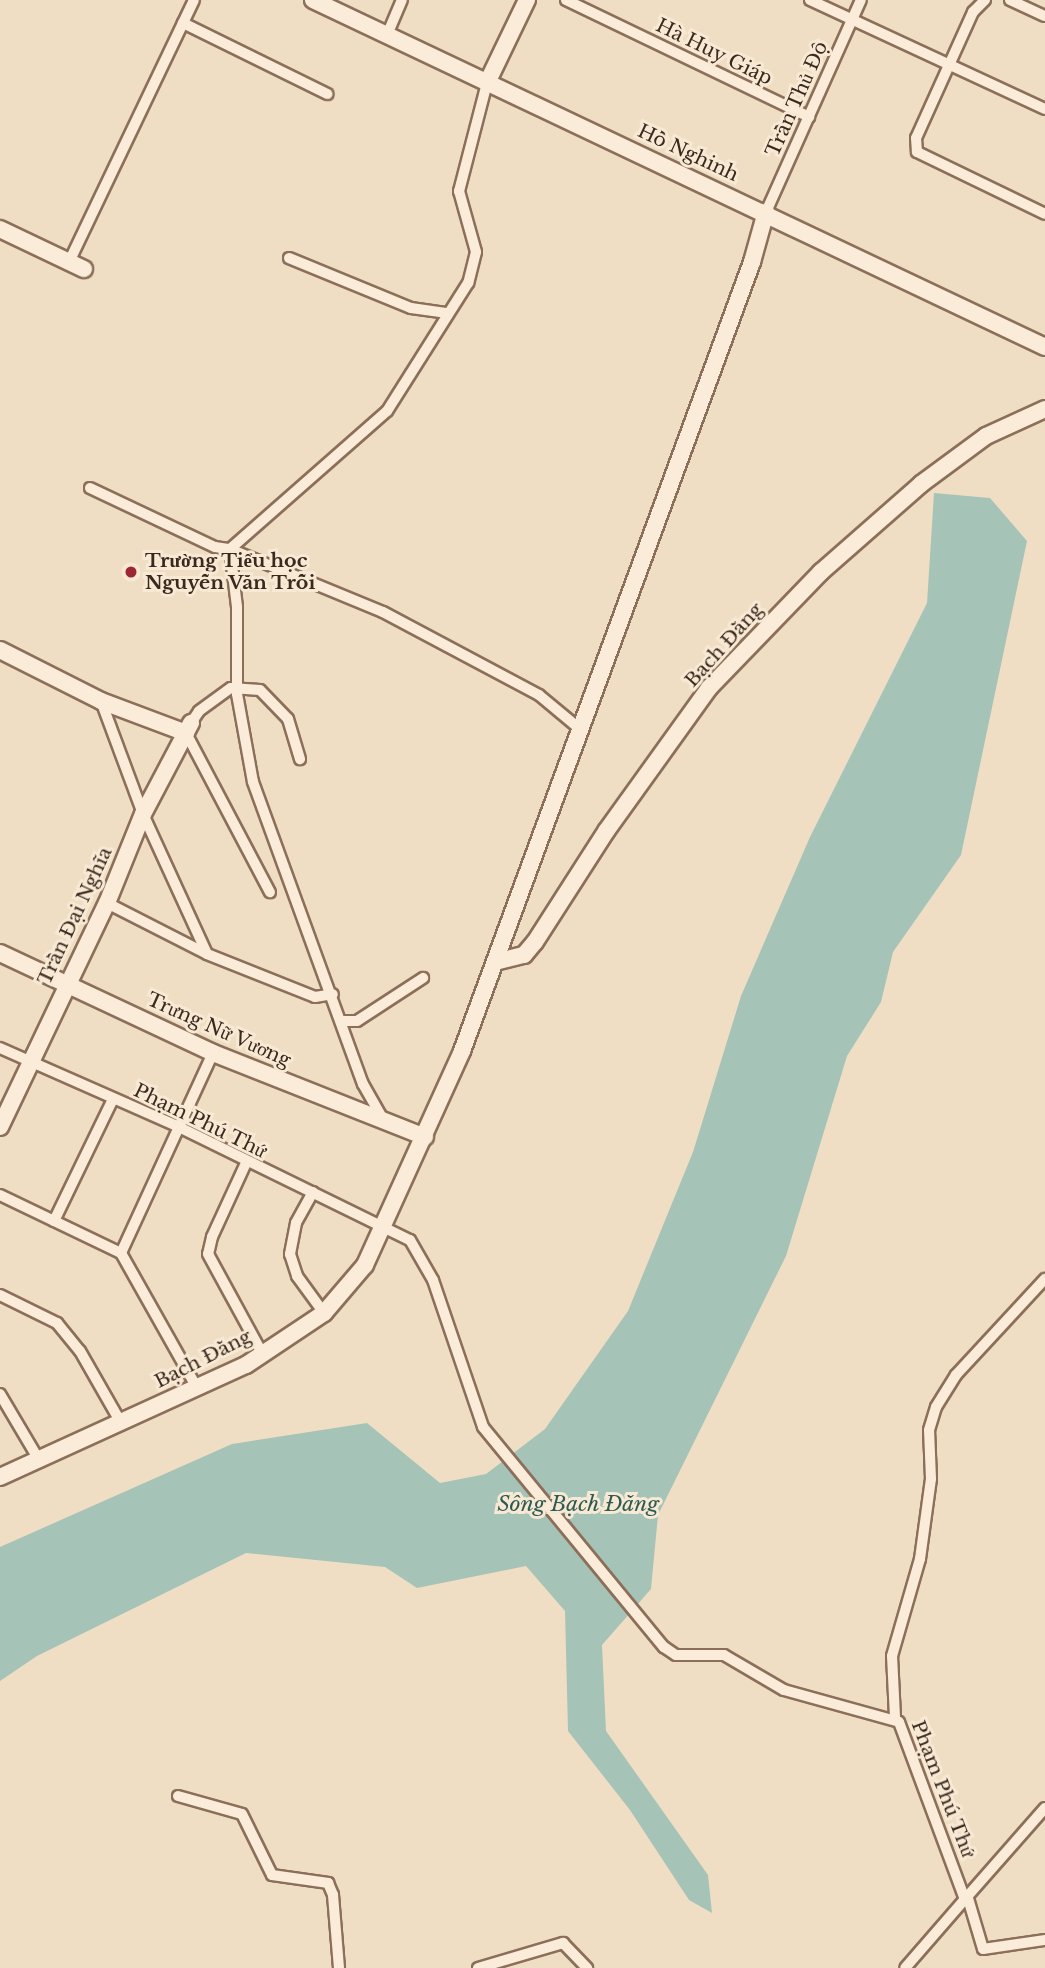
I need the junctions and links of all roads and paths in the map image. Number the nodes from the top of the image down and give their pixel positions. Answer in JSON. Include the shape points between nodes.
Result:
{"nodes":[{"id":1,"x":194,"y":0,"type":"edge"},
{"id":2,"x":313,"y":0,"type":"edge"},
{"id":3,"x":402,"y":0,"type":"edge"},
{"id":4,"x":527,"y":0,"type":"edge"},
{"id":5,"x":566,"y":0,"type":"edge"},
{"id":6,"x":810,"y":0,"type":"edge"},
{"id":7,"x":861,"y":0,"type":"edge"},
{"id":8,"x":985,"y":0,"type":"edge"},
{"id":9,"x":1010,"y":0,"type":"edge"},
{"id":10,"x":1045,"y":16,"type":"edge"},
{"id":11,"x":852,"y":20,"type":"junction"},
{"id":12,"x":183,"y":23,"type":"junction"},
{"id":13,"x":387,"y":34,"type":"junction"},
{"id":14,"x":950,"y":64,"type":"junction"},
{"id":15,"x":487,"y":83,"type":"junction"},
{"id":16,"x":327,"y":94,"type":"dead end"},
{"id":17,"x":1045,"y":109,"type":"edge"},
{"id":18,"x":809,"y":117,"type":"junction"},
{"id":19,"x":766,"y":212,"type":"junction"},
{"id":20,"x":1045,"y":214,"type":"edge"},
{"id":21,"x":0,"y":229,"type":"edge"},
{"id":22,"x":289,"y":258,"type":"dead end"},
{"id":23,"x":77,"y":265,"type":"joint"},
{"id":24,"x":446,"y":313,"type":"junction"},
{"id":25,"x":1045,"y":347,"type":"edge"},
{"id":26,"x":1045,"y":409,"type":"edge"},
{"id":27,"x":90,"y":488,"type":"dead end"},
{"id":28,"x":230,"y":549,"type":"junction"},
{"id":29,"x":0,"y":650,"type":"edge"},
{"id":30,"x":237,"y":688,"type":"junction"},
{"id":31,"x":101,"y":701,"type":"junction"},
{"id":32,"x":188,"y":728,"type":"junction"},
{"id":33,"x":580,"y":729,"type":"junction"},
{"id":34,"x":300,"y":760,"type":"dead end"},
{"id":35,"x":143,"y":814,"type":"junction"},
{"id":36,"x":270,"y":892,"type":"dead end"},
{"id":37,"x":107,"y":903,"type":"junction"},
{"id":38,"x":0,"y":953,"type":"edge"},
{"id":39,"x":207,"y":954,"type":"junction"},
{"id":40,"x":495,"y":962,"type":"junction"},
{"id":41,"x":423,"y":978,"type":"dead end"},
{"id":42,"x":68,"y":984,"type":"junction"},
{"id":43,"x":333,"y":994,"type":"junction"},
{"id":44,"x":343,"y":1021,"type":"junction"},
{"id":45,"x":0,"y":1048,"type":"edge"},
{"id":46,"x":213,"y":1053,"type":"junction"},
{"id":47,"x":29,"y":1062,"type":"junction"},
{"id":48,"x":113,"y":1099,"type":"junction"},
{"id":49,"x":385,"y":1123,"type":"junction"},
{"id":50,"x":0,"y":1127,"type":"edge"},
{"id":51,"x":181,"y":1128,"type":"junction"},
{"id":52,"x":425,"y":1137,"type":"junction"},
{"id":53,"x":246,"y":1163,"type":"junction"},
{"id":54,"x":313,"y":1192,"type":"junction"},
{"id":55,"x":0,"y":1195,"type":"edge"},
{"id":56,"x":54,"y":1222,"type":"junction"},
{"id":57,"x":384,"y":1227,"type":"junction"},
{"id":58,"x":121,"y":1253,"type":"junction"},
{"id":59,"x":1045,"y":1279,"type":"edge"},
{"id":60,"x":0,"y":1295,"type":"edge"},
{"id":61,"x":324,"y":1313,"type":"junction"},
{"id":62,"x":262,"y":1353,"type":"junction"},
{"id":63,"x":197,"y":1388,"type":"junction"},
{"id":64,"x":0,"y":1394,"type":"edge"},
{"id":65,"x":121,"y":1423,"type":"junction"},
{"id":66,"x":39,"y":1460,"type":"junction"},
{"id":67,"x":0,"y":1477,"type":"edge"},
{"id":68,"x":895,"y":1717,"type":"junction"},
{"id":69,"x":178,"y":1797,"type":"dead end"},
{"id":70,"x":1045,"y":1808,"type":"edge"},
{"id":71,"x":966,"y":1897,"type":"junction"},
{"id":72,"x":1045,"y":1940,"type":"edge"},
{"id":73,"x":339,"y":1968,"type":"edge"},
{"id":74,"x":478,"y":1968,"type":"edge"},
{"id":75,"x":587,"y":1968,"type":"edge"},
{"id":76,"x":905,"y":1968,"type":"edge"}],
"edges":[{"from":1,"to":12,"type":"street"},
{"from":2,"to":13,"type":"street","name":"Hồ Nghinh"},
{"from":3,"to":13,"type":"street"},
{"from":4,"to":15,"type":"street"},
{"from":5,"to":18,"type":"street","name":"Hà Huy Giáp"},
{"from":6,"to":11,"type":"street"},
{"from":7,"to":11,"type":"street","name":"Trần Thủ Độ"},
{"from":8,"to":14,"type":"street","via":[[973,12]]},
{"from":9,"to":10,"type":"street"},
{"from":11,"to":14,"type":"street"},
{"from":11,"to":18,"type":"street","name":"Trần Thủ Độ"},
{"from":12,"to":16,"type":"street"},
{"from":12,"to":23,"type":"street"},
{"from":13,"to":15,"type":"street","name":"Hồ Nghinh"},
{"from":14,"to":17,"type":"street"},
{"from":14,"to":20,"type":"street","via":[[916,138],[917,152]]},
{"from":15,"to":19,"type":"street","name":"Hồ Nghinh"},
{"from":15,"to":24,"type":"street","via":[[458,191],[476,261],[468,283]]},
{"from":18,"to":19,"type":"street","name":"Trần Thủ Độ"},
{"from":19,"to":25,"type":"street","name":"Hồ Nghinh"},
{"from":19,"to":33,"type":"street","name":"Bạch Đằng","via":[[752,262]]},
{"from":21,"to":23,"type":"street"},
{"from":22,"to":24,"type":"street","via":[[411,308]]},
{"from":24,"to":28,"type":"street","via":[[387,411]]},
{"from":26,"to":40,"type":"street","name":"Bạch Đằng","via":[[986,436],[921,484],[821,572],[709,688],[524,956]]},
{"from":27,"to":28,"type":"street","via":[[215,547]]},
{"from":28,"to":30,"type":"street","via":[[237,607]]},
{"from":28,"to":33,"type":"street","via":[[383,612],[539,695]]},
{"from":29,"to":31,"type":"street"},
{"from":30,"to":32,"type":"street","via":[[211,702]]},
{"from":30,"to":34,"type":"street","via":[[260,690],[282,710],[295,735]]},
{"from":30,"to":43,"type":"street","via":[[253,782]]},
{"from":31,"to":32,"type":"street"},
{"from":31,"to":35,"type":"street"},
{"from":32,"to":35,"type":"street","name":"Trần Đại Nghĩa"},
{"from":32,"to":36,"type":"street"},
{"from":33,"to":40,"type":"street","name":"Bạch Đằng"},
{"from":35,"to":37,"type":"street","name":"Trần Đại Nghĩa"},
{"from":35,"to":39,"type":"street"},
{"from":37,"to":39,"type":"street"},
{"from":37,"to":42,"type":"street","name":"Trần Đại Nghĩa"},
{"from":38,"to":42,"type":"street","name":"Trưng Nữ Vương"},
{"from":39,"to":43,"type":"street","via":[[315,997]]},
{"from":40,"to":52,"type":"street","name":"Bạch Đằng"},
{"from":41,"to":44,"type":"street","via":[[357,1021]]},
{"from":42,"to":46,"type":"street","name":"Trưng Nữ Vương"},
{"from":42,"to":47,"type":"street","name":"Trần Đại Nghĩa"},
{"from":43,"to":44,"type":"street"},
{"from":44,"to":49,"type":"street","via":[[363,1084]]},
{"from":45,"to":47,"type":"street","name":"Phạm Phú Thứ"},
{"from":46,"to":49,"type":"street","name":"Trưng Nữ Vương"},
{"from":46,"to":51,"type":"street"},
{"from":47,"to":48,"type":"street","name":"Phạm Phú Thứ"},
{"from":47,"to":50,"type":"street","name":"Trần Đại Nghĩa"},
{"from":48,"to":51,"type":"street","name":"Phạm Phú Thứ"},
{"from":48,"to":56,"type":"street"},
{"from":49,"to":52,"type":"street","name":"Trưng Nữ Vương"},
{"from":51,"to":53,"type":"street","name":"Phạm Phú Thứ"},
{"from":51,"to":58,"type":"street"},
{"from":52,"to":57,"type":"street","name":"Bạch Đằng"},
{"from":53,"to":54,"type":"street","name":"Phạm Phú Thứ"},
{"from":53,"to":62,"type":"street","via":[[208,1254]]},
{"from":54,"to":57,"type":"street","name":"Phạm Phú Thứ"},
{"from":54,"to":61,"type":"street","via":[[291,1237],[290,1254],[297,1276]]},
{"from":55,"to":56,"type":"street"},
{"from":56,"to":58,"type":"street"},
{"from":57,"to":61,"type":"street","name":"Bạch Đằng","via":[[365,1265]]},
{"from":57,"to":68,"type":"street","name":"Phạm Phú Thứ","via":[[418,1249],[483,1427],[670,1652],[723,1655],[784,1690],[840,1709]]},
{"from":58,"to":63,"type":"street"},
{"from":59,"to":68,"type":"street","via":[[956,1375],[934,1415],[920,1559],[892,1656]]},
{"from":60,"to":65,"type":"street","via":[[57,1324],[79,1350]]},
{"from":61,"to":62,"type":"street","name":"Bạch Đằng"},
{"from":62,"to":63,"type":"street","name":"Bạch Đằng"},
{"from":63,"to":65,"type":"street","name":"Bạch Đằng"},
{"from":64,"to":66,"type":"street"},
{"from":65,"to":66,"type":"street","name":"Bạch Đằng"},
{"from":66,"to":67,"type":"street","name":"Bạch Đằng"},
{"from":68,"to":71,"type":"street","name":"Phạm Phú Thứ","via":[[929,1793]]},
{"from":69,"to":73,"type":"street","via":[[242,1814],[272,1875],[328,1883]]},
{"from":70,"to":71,"type":"street"},
{"from":71,"to":72,"type":"street","name":"Phạm Phú Thứ","via":[[983,1949]]},
{"from":71,"to":76,"type":"street"},
{"from":74,"to":75,"type":"street","via":[[564,1943]]}]}
